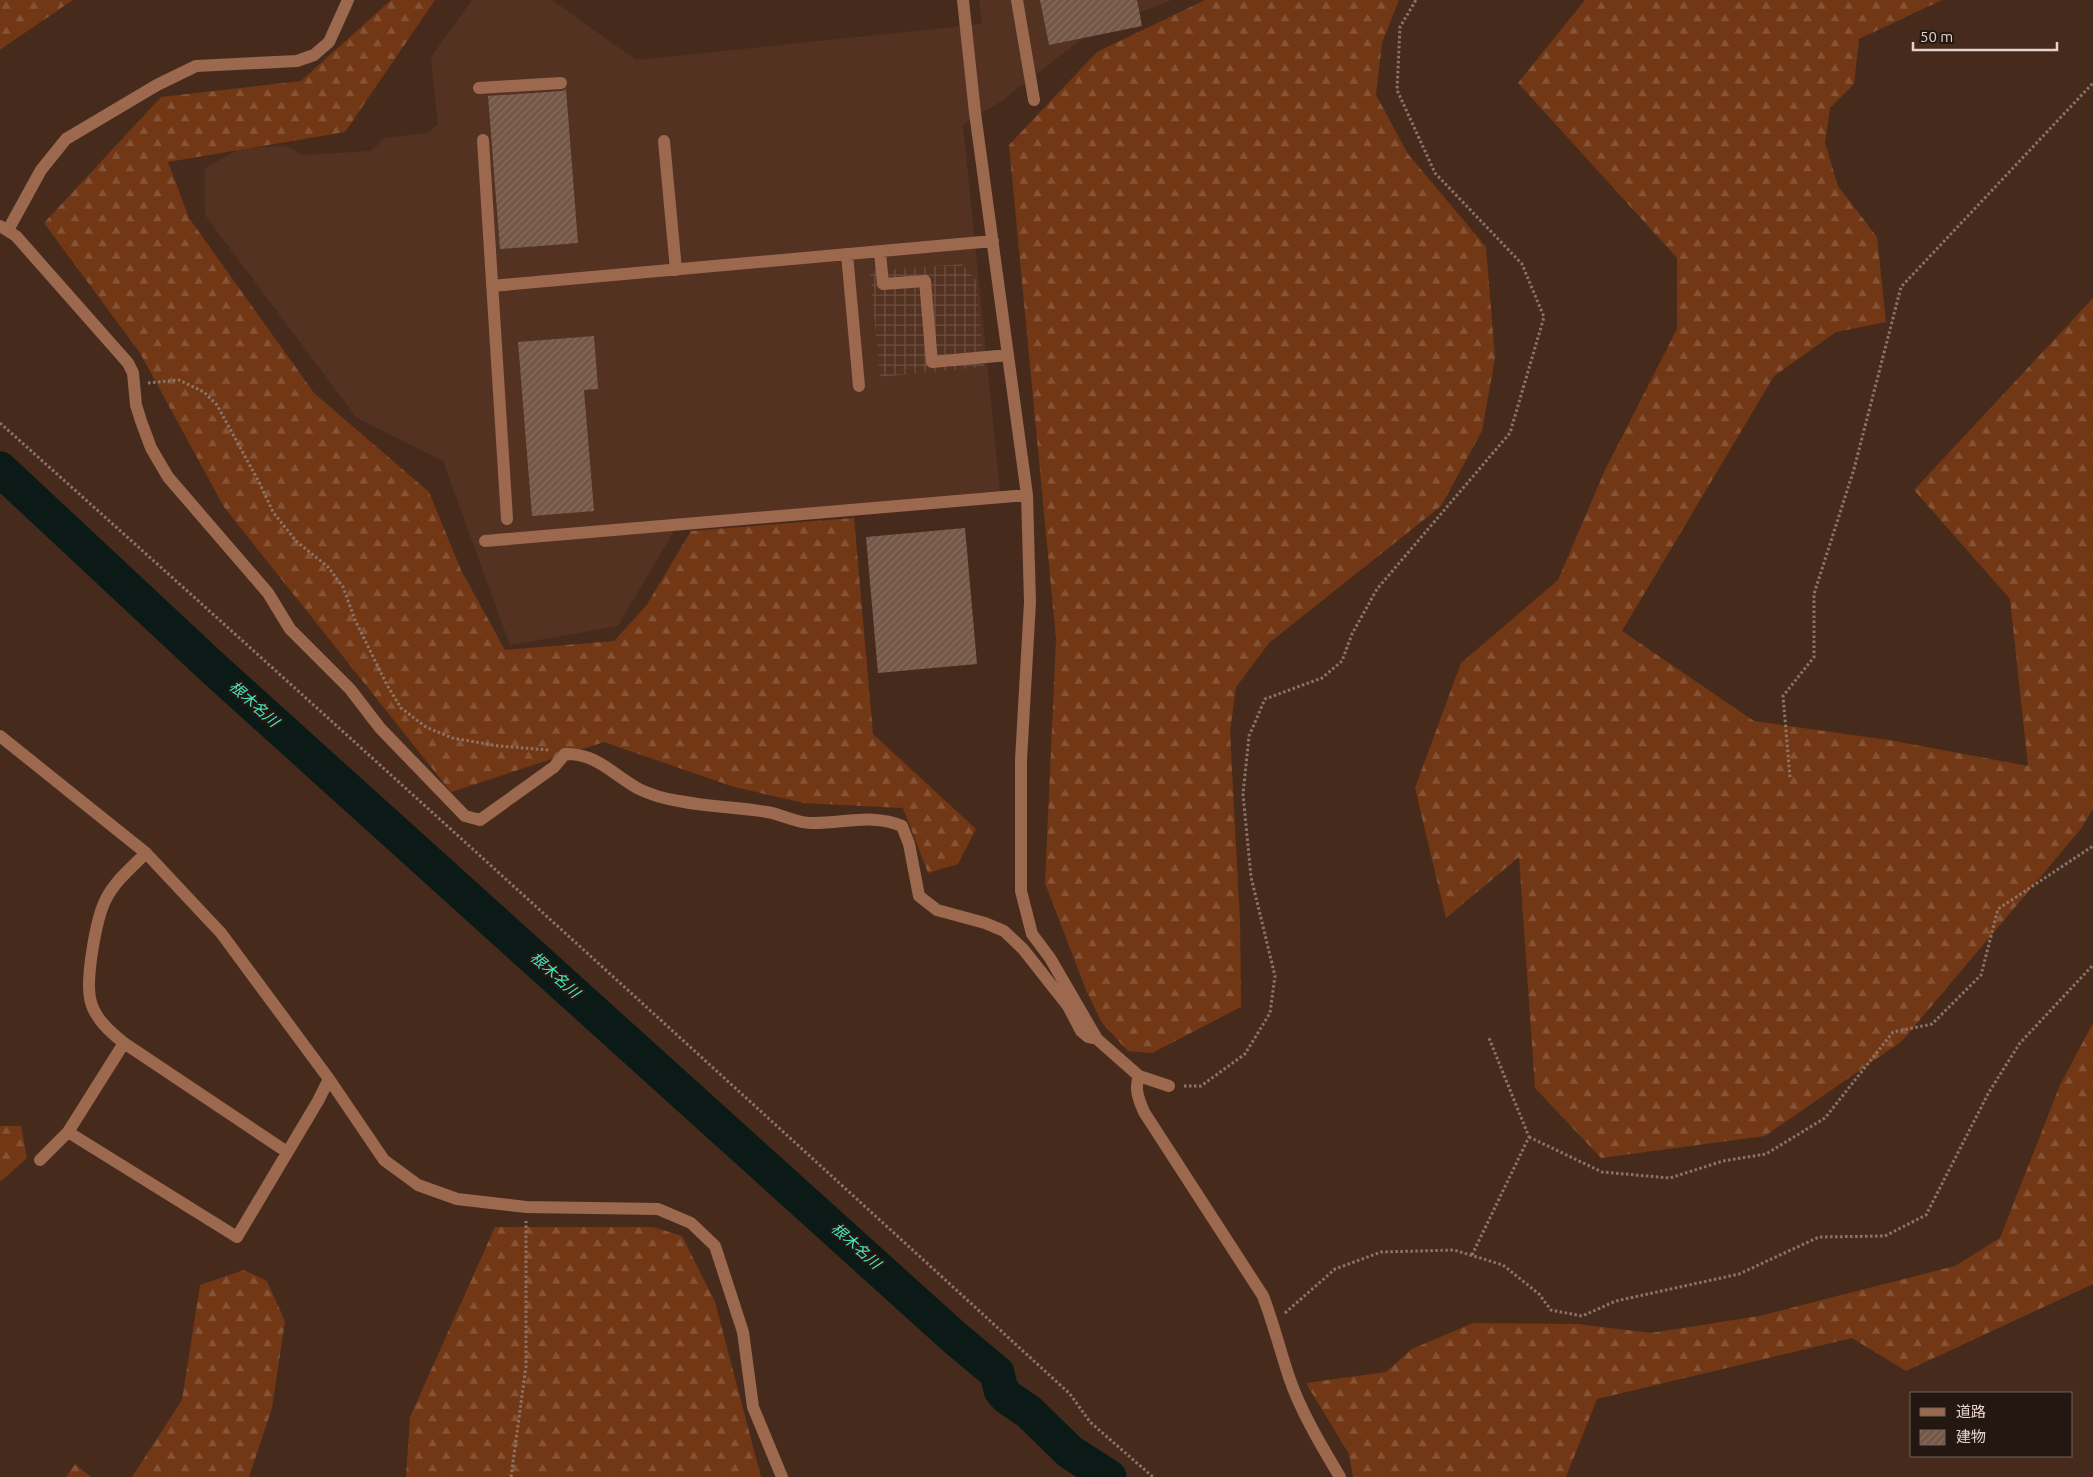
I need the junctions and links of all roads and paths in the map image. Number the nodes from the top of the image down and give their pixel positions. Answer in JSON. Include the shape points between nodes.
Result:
{"nodes":[{"id":1,"x":348,"y":0,"type":"edge"},
{"id":2,"x":963,"y":0,"type":"edge"},
{"id":3,"x":1017,"y":0,"type":"edge"},
{"id":4,"x":1416,"y":0,"type":"edge"},
{"id":5,"x":560,"y":83,"type":"dead end"},
{"id":6,"x":2093,"y":83,"type":"edge"},
{"id":7,"x":479,"y":88,"type":"dead end"},
{"id":8,"x":1034,"y":100,"type":"dead end"},
{"id":9,"x":482,"y":140,"type":"dead end"},
{"id":10,"x":664,"y":140,"type":"dead end"},
{"id":11,"x":4,"y":228,"type":"edge"},
{"id":12,"x":993,"y":241,"type":"junction"},
{"id":13,"x":880,"y":252,"type":"junction"},
{"id":14,"x":847,"y":254,"type":"junction"},
{"id":15,"x":676,"y":270,"type":"junction"},
{"id":16,"x":492,"y":286,"type":"junction"},
{"id":17,"x":1008,"y":355,"type":"junction"},
{"id":18,"x":135,"y":385,"type":"junction"},
{"id":19,"x":859,"y":386,"type":"dead end"},
{"id":20,"x":0,"y":423,"type":"edge"},
{"id":21,"x":1027,"y":495,"type":"junction"},
{"id":22,"x":508,"y":520,"type":"dead end"},
{"id":23,"x":485,"y":540,"type":"dead end"},
{"id":24,"x":0,"y":736,"type":"edge"},
{"id":25,"x":565,"y":754,"type":"junction"},
{"id":26,"x":1790,"y":777,"type":"dead end"},
{"id":27,"x":2093,"y":846,"type":"edge"},
{"id":28,"x":146,"y":852,"type":"junction"},
{"id":29,"x":2093,"y":965,"type":"edge"},
{"id":30,"x":1489,"y":1038,"type":"dead end"},
{"id":31,"x":1098,"y":1040,"type":"junction"},
{"id":32,"x":124,"y":1043,"type":"junction"},
{"id":33,"x":1138,"y":1076,"type":"junction"},
{"id":34,"x":329,"y":1079,"type":"junction"},
{"id":35,"x":1169,"y":1086,"type":"joint"},
{"id":36,"x":68,"y":1132,"type":"junction"},
{"id":37,"x":1529,"y":1137,"type":"junction"},
{"id":38,"x":287,"y":1152,"type":"junction"},
{"id":39,"x":40,"y":1160,"type":"dead end"},
{"id":40,"x":526,"y":1207,"type":"junction"},
{"id":41,"x":1472,"y":1255,"type":"junction"},
{"id":42,"x":1274,"y":1324,"type":"junction"},
{"id":43,"x":511,"y":1477,"type":"edge"},
{"id":44,"x":782,"y":1477,"type":"edge"},
{"id":45,"x":1153,"y":1477,"type":"edge"},
{"id":46,"x":1340,"y":1477,"type":"edge"}],
"edges":[{"from":1,"to":11,"type":"street","via":[[329,42],[314,55],[297,61],[196,66],[66,139],[41,170]]},
{"from":2,"to":12,"type":"street"},
{"from":3,"to":8,"type":"street"},
{"from":4,"to":35,"type":"path","via":[[1400,27],[1397,90],[1435,173],[1522,264],[1544,317],[1510,433],[1377,589],[1352,634],[1342,662],[1322,678],[1265,699],[1249,736],[1243,794],[1251,877],[1274,976],[1270,1013],[1245,1054],[1201,1086]]},
{"from":5,"to":7,"type":"street"},
{"from":6,"to":26,"type":"path","via":[[1902,287],[1854,469],[1814,594],[1814,657],[1783,696]]},
{"from":9,"to":16,"type":"street"},
{"from":10,"to":15,"type":"street"},
{"from":11,"to":18,"type":"street","via":[[16,236],[128,363]]},
{"from":12,"to":13,"type":"street"},
{"from":12,"to":17,"type":"street"},
{"from":13,"to":14,"type":"street"},
{"from":13,"to":17,"type":"street","via":[[883,284],[924,280],[932,362]]},
{"from":14,"to":15,"type":"street"},
{"from":14,"to":19,"type":"street"},
{"from":15,"to":16,"type":"street"},
{"from":16,"to":22,"type":"street"},
{"from":17,"to":21,"type":"street"},
{"from":18,"to":25,"type":"path","via":[[179,380],[204,392],[217,405],[273,512],[296,542],[328,567],[343,587],[359,628],[401,708],[426,727],[452,738]]},
{"from":18,"to":25,"type":"street","via":[[136,405],[151,448],[168,477],[268,594],[290,629],[350,689],[380,728],[465,816],[480,820],[488,816],[554,767]]},
{"from":20,"to":45,"type":"path","via":[[918,1255],[1070,1394],[1090,1422]]},
{"from":21,"to":23,"type":"street"},
{"from":21,"to":31,"type":"street","via":[[1030,602],[1021,760],[1021,892],[1032,934],[1050,958]]},
{"from":24,"to":28,"type":"street"},
{"from":25,"to":31,"type":"street","via":[[575,754],[606,765],[641,789],[680,801],[775,813],[809,823],[882,821],[902,826],[909,844],[919,896],[937,910],[1004,931],[1023,949],[1068,1006],[1081,1032]]},
{"from":27,"to":37,"type":"path","via":[[1998,909],[1981,975],[1932,1024],[1893,1032],[1825,1118],[1766,1154],[1723,1161],[1670,1178],[1602,1172]]},
{"from":28,"to":32,"type":"street","via":[[106,898],[98,918],[91,966],[90,998],[94,1010],[103,1025]]},
{"from":28,"to":34,"type":"street","via":[[222,933]]},
{"from":29,"to":41,"type":"path","via":[[2020,1043],[1989,1092],[1926,1215],[1885,1236],[1819,1237],[1739,1274],[1616,1301],[1582,1316],[1551,1310],[1539,1294],[1503,1265]]},
{"from":30,"to":37,"type":"path"},
{"from":31,"to":33,"type":"street"},
{"from":32,"to":36,"type":"street"},
{"from":32,"to":38,"type":"street"},
{"from":33,"to":35,"type":"street"},
{"from":33,"to":42,"type":"street","via":[[1138,1098],[1144,1112],[1263,1296]]},
{"from":34,"to":38,"type":"street"},
{"from":34,"to":40,"type":"street","via":[[384,1160],[418,1185],[457,1199]]},
{"from":36,"to":38,"type":"street","via":[[236,1237]]},
{"from":36,"to":39,"type":"street"},
{"from":37,"to":41,"type":"path"},
{"from":40,"to":43,"type":"path","via":[[526,1366]]},
{"from":40,"to":44,"type":"street","via":[[658,1209],[691,1223],[716,1246],[743,1332],[753,1407]]},
{"from":41,"to":42,"type":"path","via":[[1454,1250],[1381,1252],[1335,1269]]},
{"from":42,"to":46,"type":"street","via":[[1289,1378],[1322,1448]]}]}
